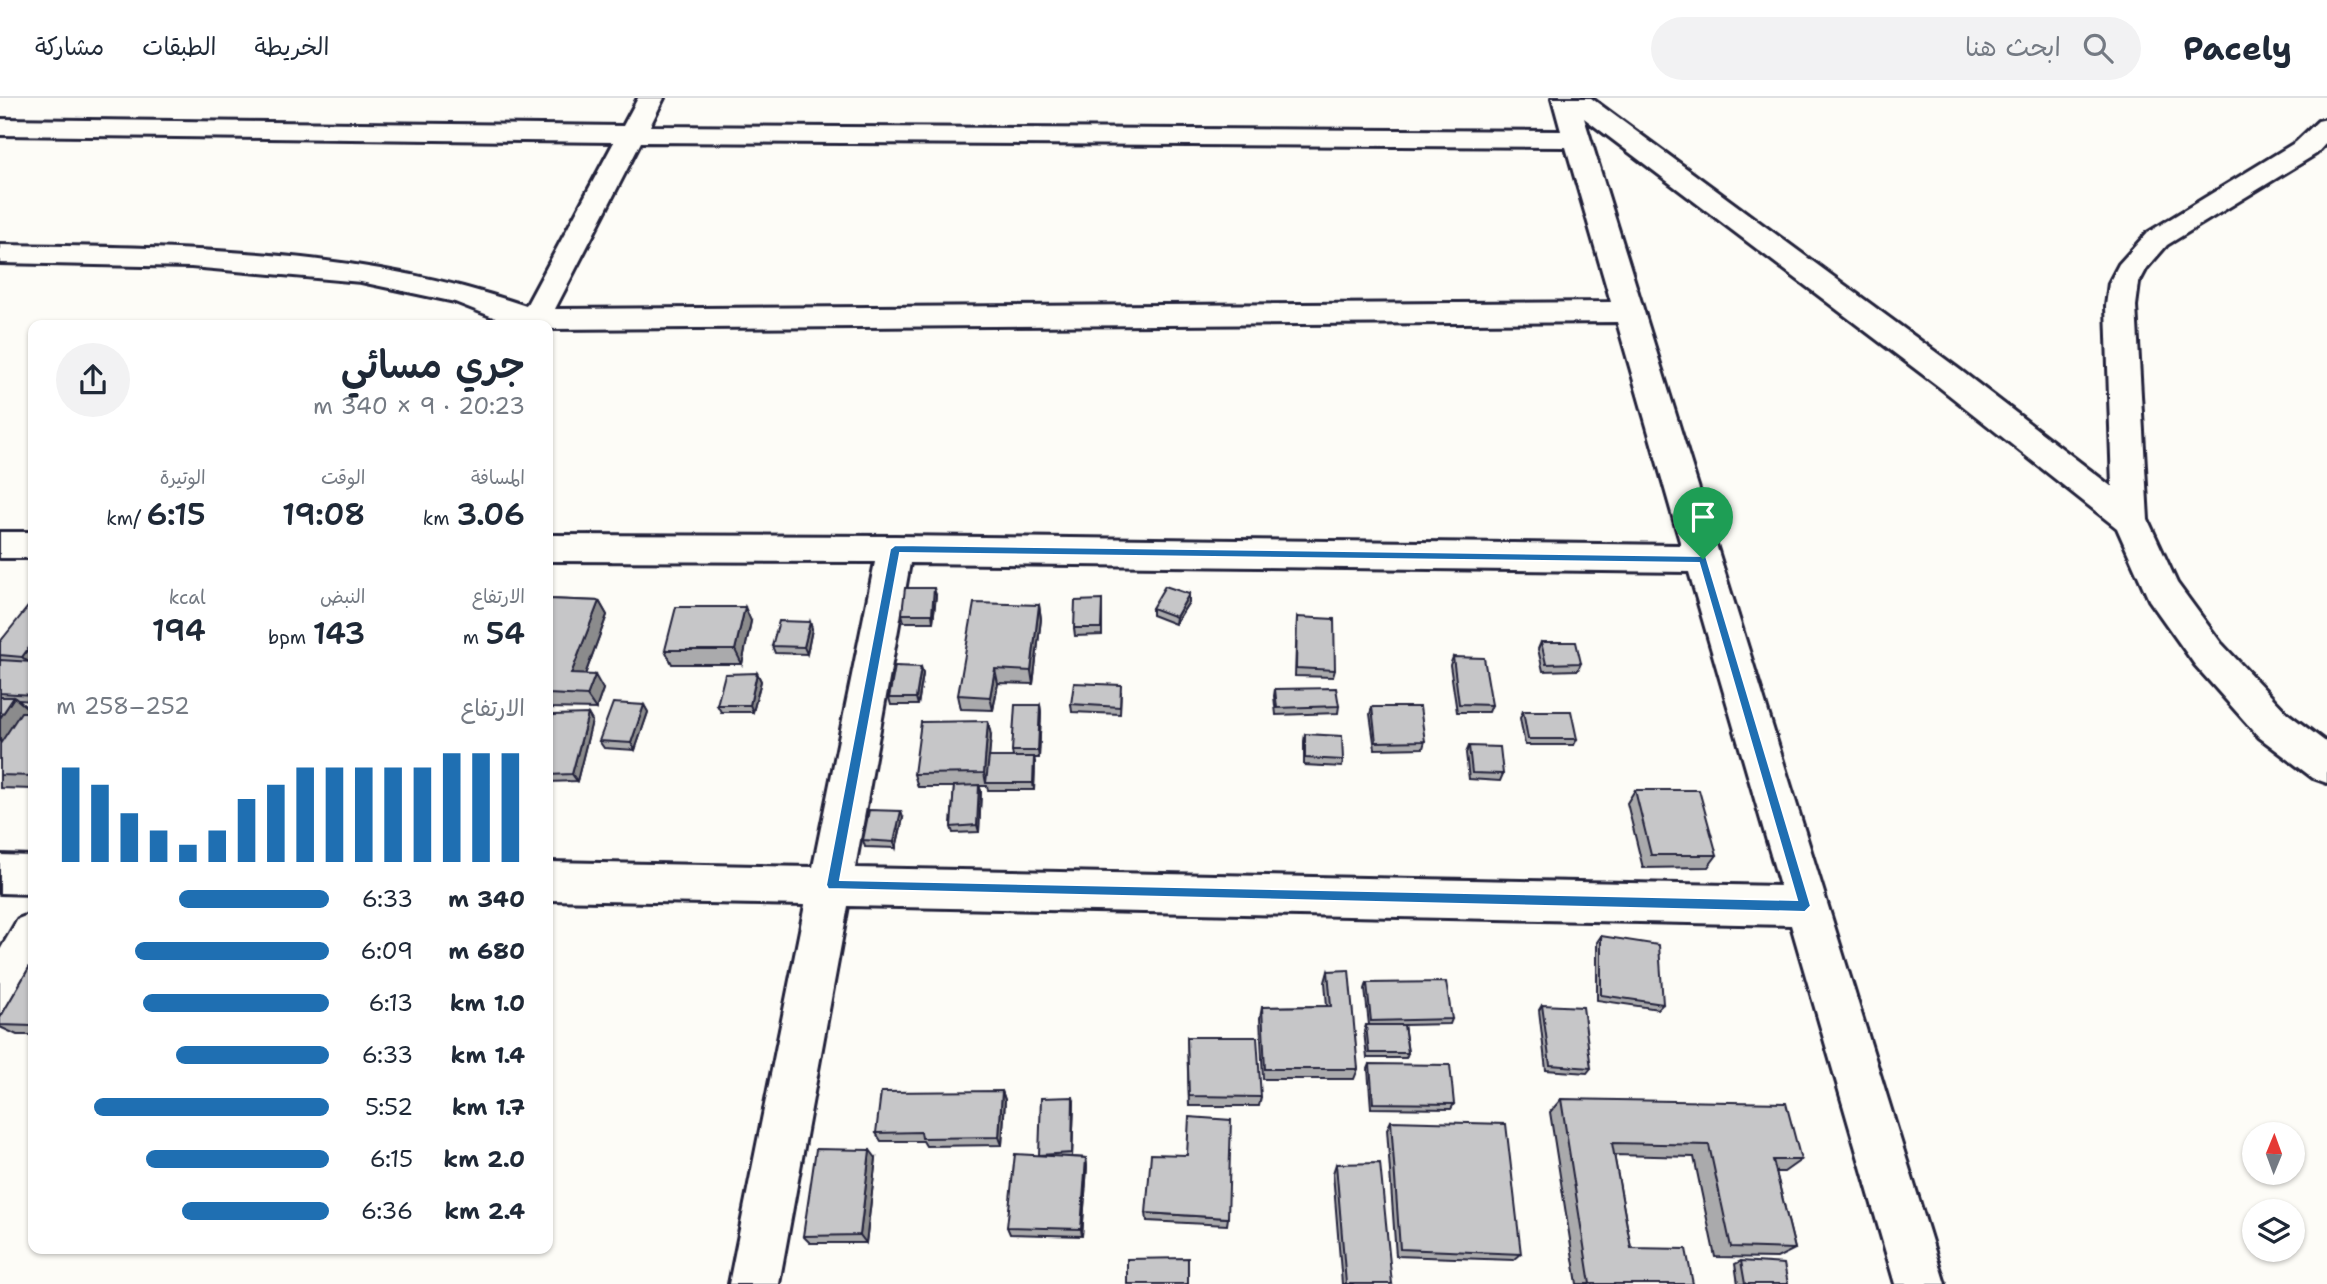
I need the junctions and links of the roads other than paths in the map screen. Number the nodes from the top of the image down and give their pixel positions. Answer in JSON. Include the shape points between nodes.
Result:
{"nodes":[{"id":1,"x":651,"y":98,"type":"edge"},
{"id":2,"x":1565,"y":98,"type":"edge"},
{"id":3,"x":1574,"y":98,"type":"edge"},
{"id":4,"x":0,"y":127,"type":"edge"},
{"id":5,"x":2327,"y":127,"type":"edge"},
{"id":6,"x":631,"y":134,"type":"junction"},
{"id":7,"x":1578,"y":139,"type":"junction"},
{"id":8,"x":0,"y":254,"type":"edge"},
{"id":9,"x":1630,"y":312,"type":"junction"},
{"id":10,"x":527,"y":320,"type":"edge"},
{"id":11,"x":533,"y":320,"type":"edge"},
{"id":12,"x":553,"y":322,"type":"edge"},
{"id":13,"x":2131,"y":520,"type":"junction"},
{"id":14,"x":0,"y":545,"type":"edge"},
{"id":15,"x":28,"y":545,"type":"edge"},
{"id":16,"x":553,"y":548,"type":"edge"},
{"id":17,"x":895,"y":549,"type":"junction"},
{"id":18,"x":1703,"y":559,"type":"junction"},
{"id":19,"x":2327,"y":766,"type":"edge"},
{"id":20,"x":0,"y":874,"type":"edge"},
{"id":21,"x":28,"y":875,"type":"edge"},
{"id":22,"x":553,"y":881,"type":"edge"},
{"id":23,"x":833,"y":885,"type":"junction"},
{"id":24,"x":1805,"y":906,"type":"junction"},
{"id":25,"x":28,"y":942,"type":"edge"},
{"id":26,"x":0,"y":993,"type":"edge"},
{"id":27,"x":754,"y":1284,"type":"edge"},
{"id":28,"x":1920,"y":1284,"type":"edge"}],
"edges":[{"from":1,"to":6,"type":"street"},
{"from":2,"to":7,"type":"street"},
{"from":3,"to":13,"type":"street"},
{"from":4,"to":6,"type":"street"},
{"from":5,"to":13,"type":"street","via":[[2306,148],[2157,239],[2124,283]]},
{"from":6,"to":7,"type":"street"},
{"from":6,"to":11,"type":"street"},
{"from":7,"to":9,"type":"street"},
{"from":8,"to":10,"type":"street","via":[[191,258],[361,273],[462,295]]},
{"from":9,"to":12,"type":"street"},
{"from":9,"to":18,"type":"street"},
{"from":13,"to":19,"type":"street","via":[[2162,590],[2208,654],[2273,725]]},
{"from":14,"to":15,"type":"street"},
{"from":16,"to":17,"type":"street"},
{"from":17,"to":18,"type":"street"},
{"from":17,"to":23,"type":"street"},
{"from":18,"to":24,"type":"street"},
{"from":20,"to":21,"type":"street"},
{"from":22,"to":23,"type":"street"},
{"from":23,"to":24,"type":"street"},
{"from":23,"to":27,"type":"street"},
{"from":24,"to":28,"type":"street"},
{"from":25,"to":26,"type":"street"}]}
